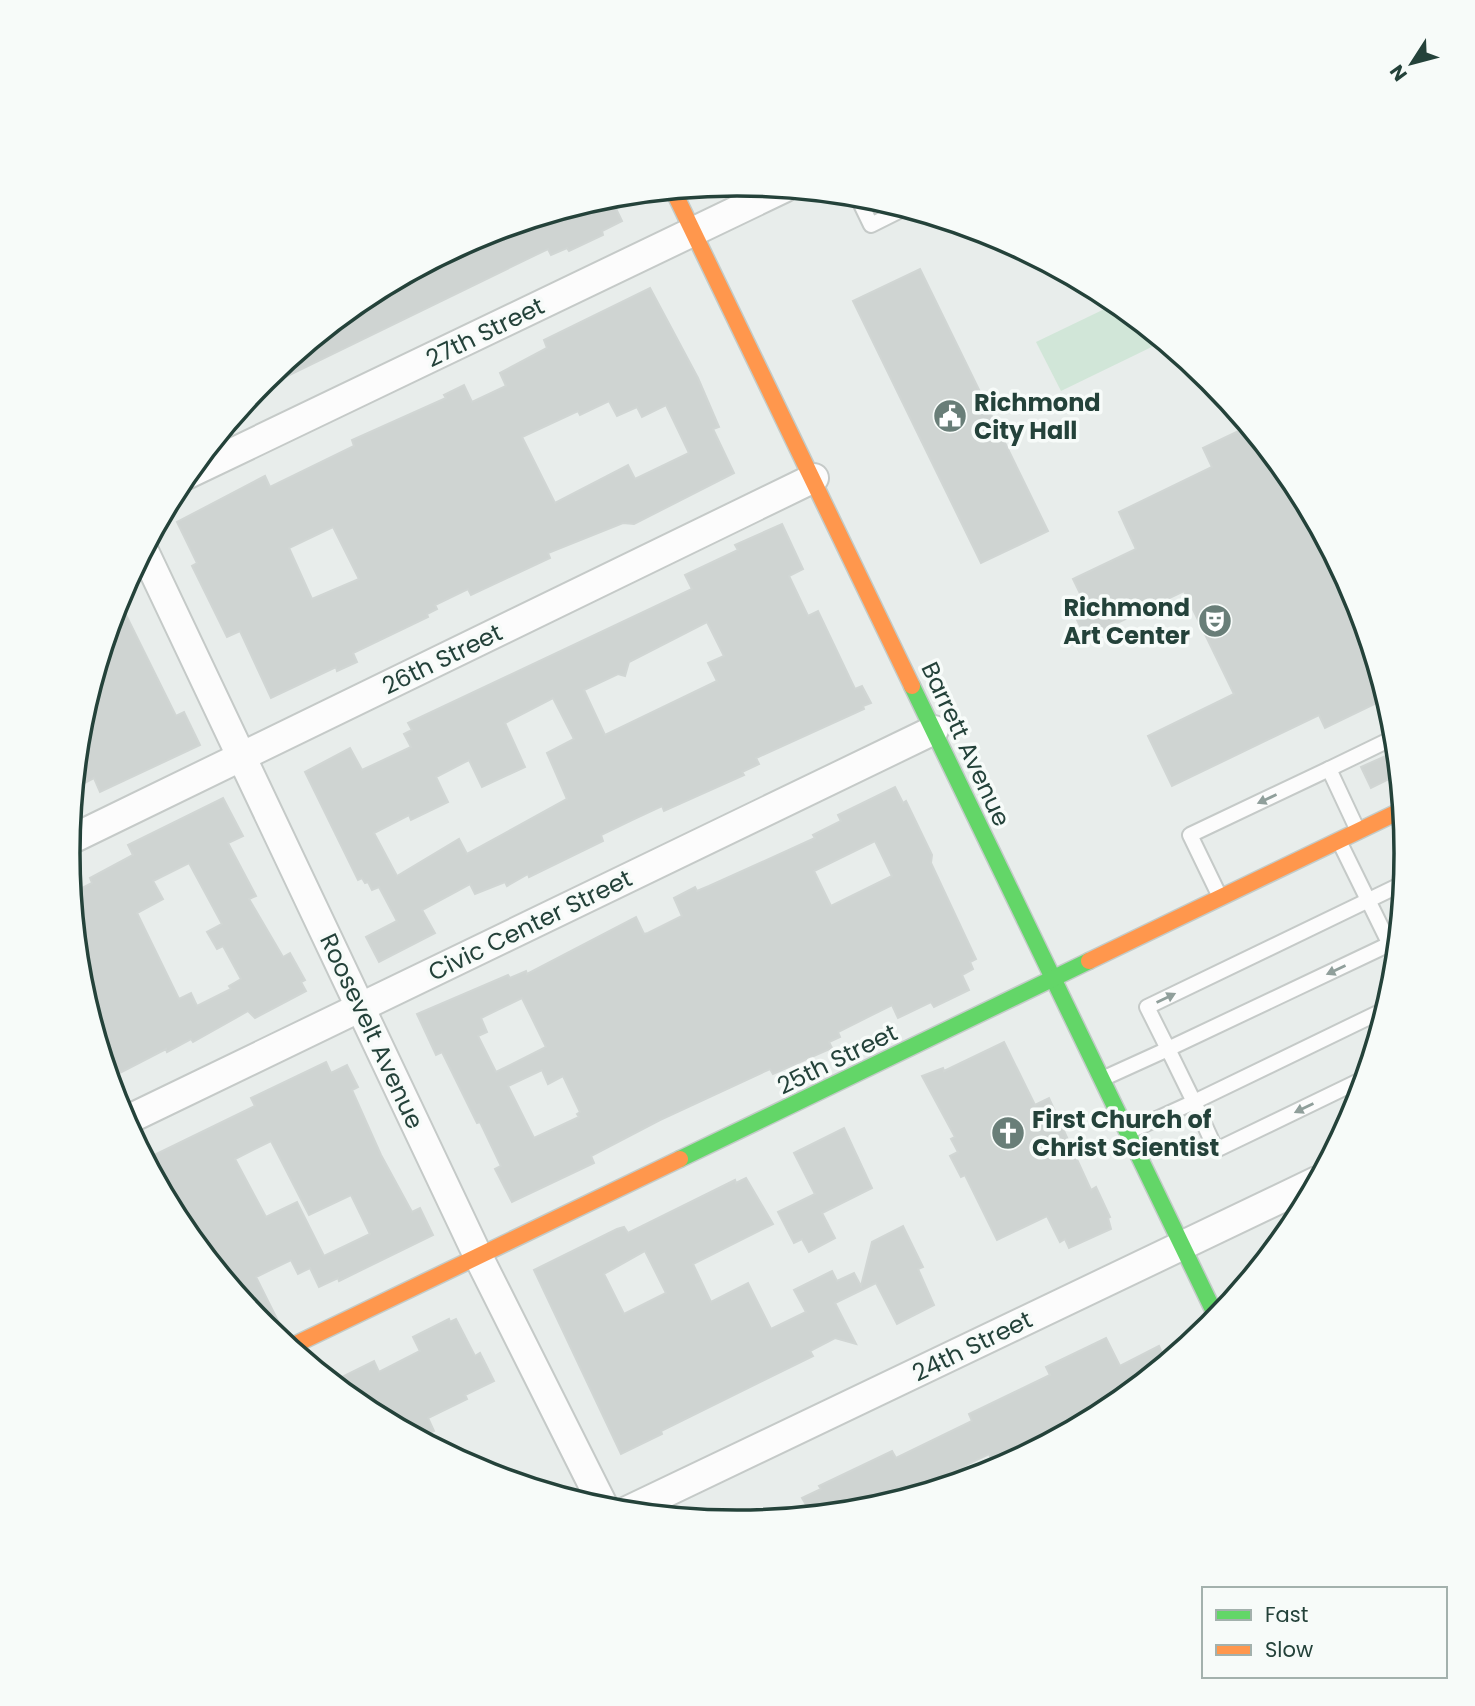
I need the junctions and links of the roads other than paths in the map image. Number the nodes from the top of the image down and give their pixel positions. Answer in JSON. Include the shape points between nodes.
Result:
{"nodes":[{"id":1,"x":766,"y":197,"type":"edge"},
{"id":2,"x":678,"y":199,"type":"edge"},
{"id":3,"x":863,"y":209,"type":"edge"},
{"id":4,"x":892,"y":215,"type":"edge"},
{"id":5,"x":694,"y":232,"type":"junction"},
{"id":6,"x":208,"y":465,"type":"edge"},
{"id":7,"x":814,"y":478,"type":"junction"},
{"id":8,"x":149,"y":561,"type":"edge"},
{"id":9,"x":934,"y":730,"type":"junction"},
{"id":10,"x":1385,"y":742,"type":"edge"},
{"id":11,"x":243,"y":756,"type":"junction"},
{"id":12,"x":1329,"y":769,"type":"junction"},
{"id":13,"x":1393,"y":814,"type":"edge"},
{"id":14,"x":1359,"y":831,"type":"junction"},
{"id":15,"x":81,"y":834,"type":"edge"},
{"id":16,"x":1339,"y":841,"type":"junction"},
{"id":17,"x":1393,"y":888,"type":"edge"},
{"id":18,"x":1221,"y":899,"type":"junction"},
{"id":19,"x":1370,"y":899,"type":"junction"},
{"id":20,"x":1389,"y":936,"type":"edge"},
{"id":21,"x":1387,"y":951,"type":"edge"},
{"id":22,"x":1054,"y":980,"type":"junction"},
{"id":23,"x":360,"y":1007,"type":"junction"},
{"id":24,"x":1374,"y":1015,"type":"edge"},
{"id":25,"x":1168,"y":1049,"type":"junction"},
{"id":26,"x":1101,"y":1079,"type":"junction"},
{"id":27,"x":1352,"y":1084,"type":"edge"},
{"id":28,"x":1194,"y":1102,"type":"junction"},
{"id":29,"x":136,"y":1116,"type":"edge"},
{"id":30,"x":1127,"y":1133,"type":"junction"},
{"id":31,"x":1302,"y":1188,"type":"edge"},
{"id":32,"x":1182,"y":1246,"type":"junction"},
{"id":33,"x":478,"y":1256,"type":"junction"},
{"id":34,"x":1212,"y":1307,"type":"edge"},
{"id":35,"x":300,"y":1343,"type":"edge"},
{"id":36,"x":598,"y":1495,"type":"edge"},
{"id":37,"x":644,"y":1503,"type":"edge"}],
"edges":[{"from":1,"to":5,"type":"street","name":"27th Street"},
{"from":2,"to":5,"type":"main road","name":"Barrett Avenue"},
{"from":3,"to":4,"type":"lane","via":[[871,225]]},
{"from":5,"to":6,"type":"street","name":"27th Street"},
{"from":5,"to":7,"type":"main road","name":"Barrett Avenue"},
{"from":7,"to":9,"type":"main road","name":"Barrett Avenue"},
{"from":7,"to":11,"type":"street","name":"26th Street"},
{"from":8,"to":11,"type":"street","name":"Roosevelt Avenue"},
{"from":9,"to":22,"type":"main road","name":"Barrett Avenue"},
{"from":9,"to":23,"type":"street","name":"Civic Center Street"},
{"from":10,"to":12,"type":"lane"},
{"from":11,"to":15,"type":"street","name":"26th Street"},
{"from":11,"to":23,"type":"street","name":"Roosevelt Avenue"},
{"from":12,"to":14,"type":"lane"},
{"from":12,"to":18,"type":"lane","one_way":true,"via":[[1190,835]]},
{"from":13,"to":14,"type":"main road","name":"25th Street"},
{"from":14,"to":16,"type":"main road","name":"25th Street"},
{"from":16,"to":18,"type":"main road","name":"25th Street"},
{"from":16,"to":19,"type":"lane"},
{"from":17,"to":19,"type":"lane"},
{"from":18,"to":22,"type":"main road","name":"25th Street"},
{"from":19,"to":20,"type":"lane"},
{"from":25,"to":19,"type":"lane","one_way":true,"via":[[1147,1007]]},
{"from":21,"to":25,"type":"lane","one_way":true},
{"from":22,"to":26,"type":"main road","name":"Barrett Avenue"},
{"from":22,"to":33,"type":"main road","name":"25th Street"},
{"from":23,"to":29,"type":"street","name":"Civic Center Street"},
{"from":23,"to":33,"type":"street","name":"Roosevelt Avenue"},
{"from":24,"to":28,"type":"lane"},
{"from":25,"to":26,"type":"lane"},
{"from":25,"to":28,"type":"lane"},
{"from":26,"to":30,"type":"main road","name":"Barrett Avenue"},
{"from":27,"to":28,"type":"lane","one_way":true,"via":[[1216,1150]]},
{"from":28,"to":30,"type":"lane"},
{"from":30,"to":32,"type":"main road","name":"Barrett Avenue"},
{"from":31,"to":32,"type":"street","name":"24th Street"},
{"from":32,"to":34,"type":"main road","name":"Barrett Avenue"},
{"from":32,"to":37,"type":"street","name":"24th Street"},
{"from":33,"to":35,"type":"main road","name":"25th Street"},
{"from":33,"to":36,"type":"street","name":"Roosevelt Avenue"}]}
